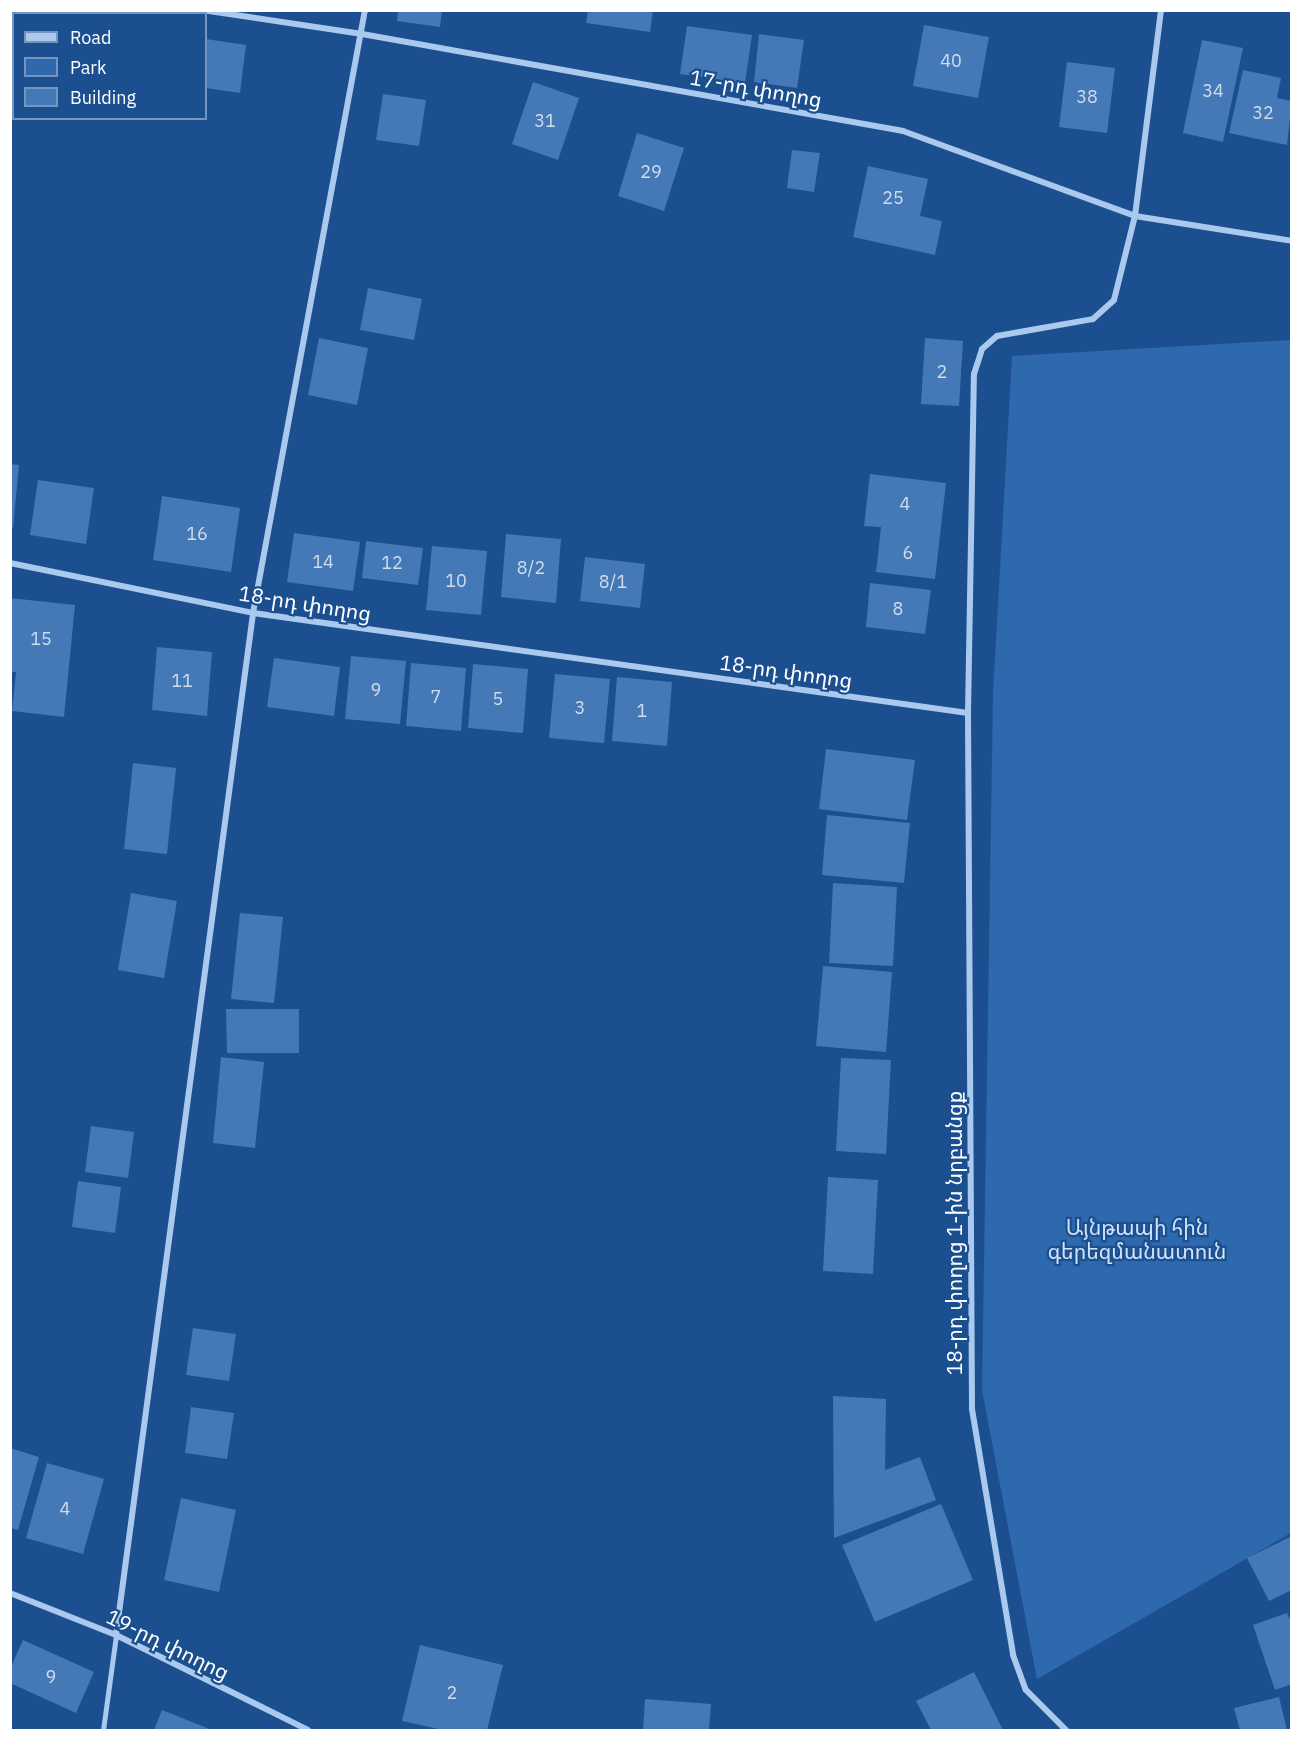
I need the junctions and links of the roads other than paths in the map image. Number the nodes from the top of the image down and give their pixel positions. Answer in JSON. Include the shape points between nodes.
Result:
{"nodes":[{"id":1,"x":202,"y":10,"type":"edge"},
{"id":2,"x":365,"y":10,"type":"edge"},
{"id":3,"x":1161,"y":10,"type":"edge"},
{"id":4,"x":362,"y":34,"type":"junction"},
{"id":5,"x":1135,"y":216,"type":"junction"},
{"id":6,"x":1292,"y":240,"type":"edge"},
{"id":7,"x":10,"y":563,"type":"edge"},
{"id":8,"x":253,"y":614,"type":"junction"},
{"id":9,"x":968,"y":713,"type":"junction"},
{"id":10,"x":10,"y":1593,"type":"edge"},
{"id":11,"x":116,"y":1635,"type":"junction"},
{"id":12,"x":103,"y":1731,"type":"edge"},
{"id":13,"x":308,"y":1731,"type":"edge"},
{"id":14,"x":1066,"y":1731,"type":"edge"}],
"edges":[{"from":1,"to":4,"type":"street","name":"17-րդ փողոց"},
{"from":2,"to":4,"type":"street"},
{"from":3,"to":5,"type":"street"},
{"from":4,"to":5,"type":"street","name":"17-րդ փողոց","via":[[903,131]]},
{"from":4,"to":8,"type":"street"},
{"from":5,"to":6,"type":"street","name":"17-րդ փողոց"},
{"from":5,"to":9,"type":"street","via":[[1114,300],[1093,319],[997,336],[982,349],[974,374]]},
{"from":7,"to":8,"type":"street","name":"18-րդ փողոց"},
{"from":8,"to":9,"type":"street","name":"18-րդ փողոց"},
{"from":8,"to":11,"type":"street"},
{"from":9,"to":14,"type":"street","name":"18-րդ փողոց 1-ին նրբանցք","via":[[972,1409],[1012,1655],[1026,1690]]},
{"from":10,"to":11,"type":"street","name":"19-րդ փողոց"},
{"from":11,"to":12,"type":"street"},
{"from":11,"to":13,"type":"street","name":"19-րդ փողոց"}]}
